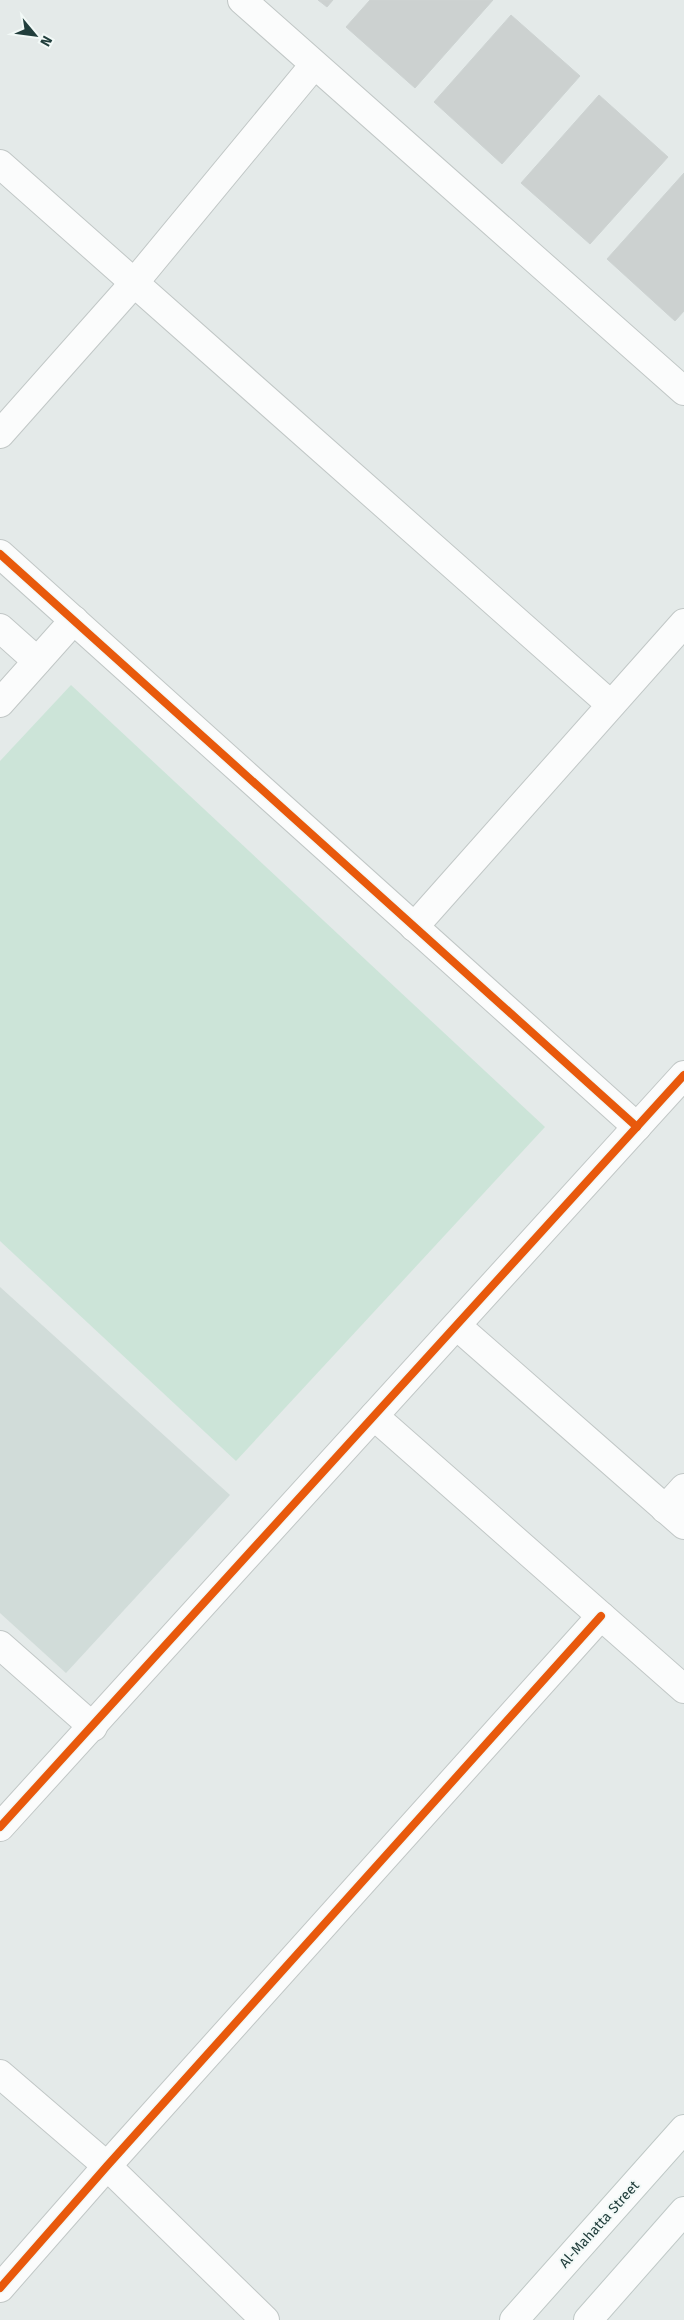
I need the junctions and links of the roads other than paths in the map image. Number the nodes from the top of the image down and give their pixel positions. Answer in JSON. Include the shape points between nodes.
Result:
{"nodes":[{"id":1,"x":242,"y":0,"type":"edge"},
{"id":2,"x":314,"y":65,"type":"junction"},
{"id":3,"x":0,"y":164,"type":"edge"},
{"id":4,"x":134,"y":283,"type":"junction"},
{"id":5,"x":684,"y":390,"type":"edge"},
{"id":6,"x":0,"y":434,"type":"edge"},
{"id":7,"x":0,"y":554,"type":"edge"},
{"id":8,"x":74,"y":620,"type":"junction"},
{"id":9,"x":684,"y":622,"type":"edge"},
{"id":10,"x":0,"y":628,"type":"edge"},
{"id":11,"x":37,"y":660,"type":"junction"},
{"id":12,"x":0,"y":703,"type":"edge"},
{"id":13,"x":610,"y":704,"type":"junction"},
{"id":14,"x":414,"y":926,"type":"junction"},
{"id":15,"x":684,"y":1075,"type":"edge"},
{"id":16,"x":637,"y":1127,"type":"junction"},
{"id":17,"x":457,"y":1326,"type":"junction"},
{"id":18,"x":374,"y":1416,"type":"junction"},
{"id":19,"x":684,"y":1488,"type":"edge"},
{"id":20,"x":675,"y":1517,"type":"edge"},
{"id":21,"x":601,"y":1616,"type":"junction"},
{"id":22,"x":0,"y":1645,"type":"edge"},
{"id":23,"x":684,"y":1689,"type":"edge"},
{"id":24,"x":93,"y":1727,"type":"junction"},
{"id":25,"x":0,"y":1827,"type":"edge"},
{"id":26,"x":0,"y":2074,"type":"edge"},
{"id":27,"x":684,"y":2129,"type":"edge"},
{"id":28,"x":107,"y":2166,"type":"junction"},
{"id":29,"x":684,"y":2212,"type":"edge"},
{"id":30,"x":0,"y":2288,"type":"edge"},
{"id":31,"x":266,"y":2320,"type":"edge"},
{"id":32,"x":514,"y":2320,"type":"edge"},
{"id":33,"x":588,"y":2320,"type":"edge"}],
"edges":[{"from":1,"to":2,"type":"street"},
{"from":2,"to":4,"type":"street"},
{"from":2,"to":5,"type":"street"},
{"from":3,"to":4,"type":"street"},
{"from":4,"to":6,"type":"street"},
{"from":4,"to":13,"type":"street"},
{"from":7,"to":8,"type":"street"},
{"from":8,"to":11,"type":"street"},
{"from":8,"to":14,"type":"street"},
{"from":9,"to":13,"type":"street"},
{"from":10,"to":11,"type":"street"},
{"from":11,"to":12,"type":"street"},
{"from":13,"to":14,"type":"street"},
{"from":14,"to":16,"type":"street"},
{"from":15,"to":16,"type":"street"},
{"from":16,"to":17,"type":"street"},
{"from":17,"to":18,"type":"street"},
{"from":17,"to":20,"type":"street"},
{"from":18,"to":21,"type":"street"},
{"from":18,"to":24,"type":"street"},
{"from":19,"to":20,"type":"street"},
{"from":21,"to":23,"type":"street"},
{"from":21,"to":28,"type":"street"},
{"from":22,"to":24,"type":"street"},
{"from":24,"to":25,"type":"street"},
{"from":26,"to":28,"type":"street"},
{"from":27,"to":32,"type":"street","name":"Al-Mahatta Street"},
{"from":28,"to":30,"type":"street"},
{"from":28,"to":31,"type":"street"},
{"from":29,"to":33,"type":"street"}]}
